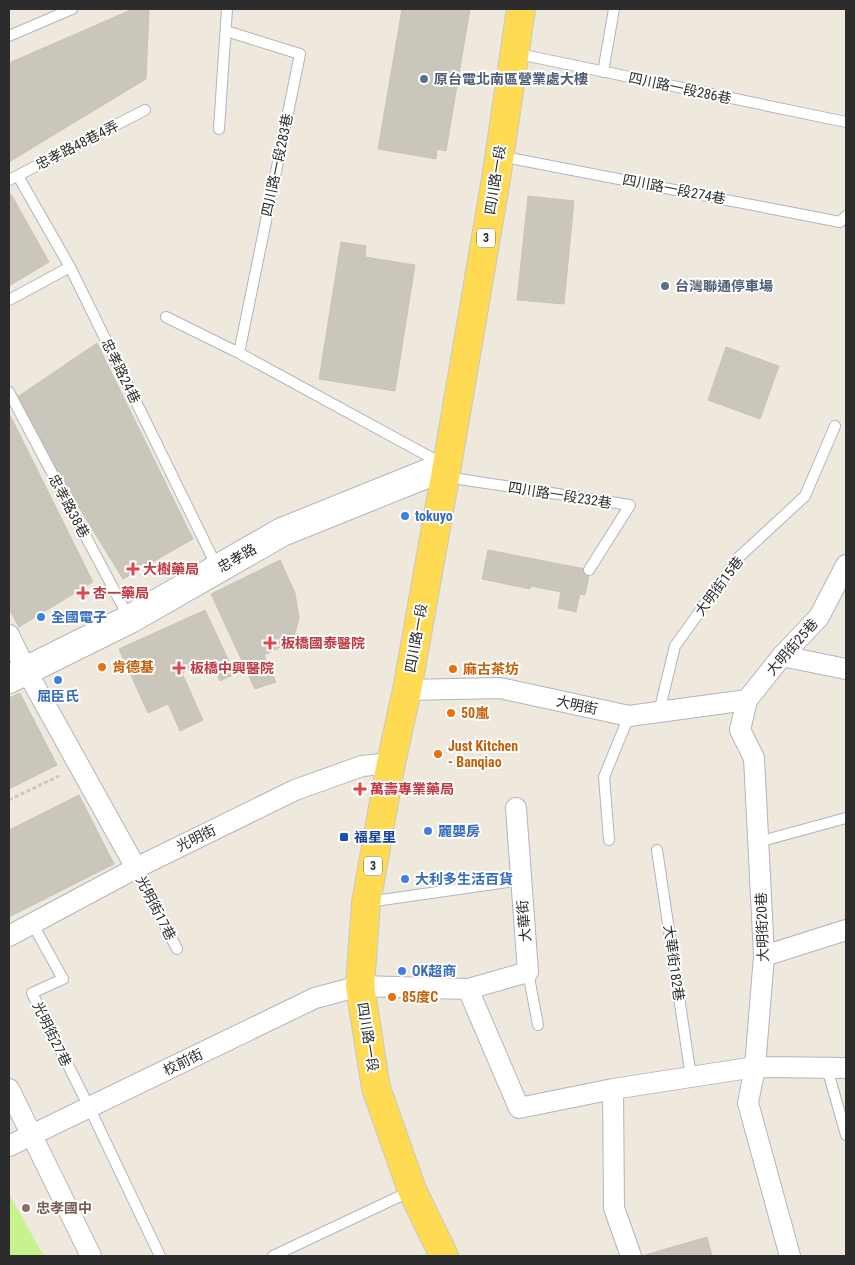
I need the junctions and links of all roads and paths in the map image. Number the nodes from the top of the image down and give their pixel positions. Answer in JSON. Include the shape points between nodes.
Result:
{"nodes":[{"id":1,"x":72,"y":9,"type":"edge"},
{"id":2,"x":226,"y":9,"type":"edge"},
{"id":3,"x":521,"y":9,"type":"edge"},
{"id":4,"x":614,"y":9,"type":"edge"},
{"id":5,"x":226,"y":31,"type":"junction"},
{"id":6,"x":9,"y":36,"type":"edge"},
{"id":7,"x":514,"y":52,"type":"junction"},
{"id":8,"x":603,"y":72,"type":"junction"},
{"id":9,"x":145,"y":110,"type":"dead end"},
{"id":10,"x":846,"y":122,"type":"edge"},
{"id":11,"x":219,"y":129,"type":"dead end"},
{"id":12,"x":500,"y":156,"type":"junction"},
{"id":13,"x":13,"y":178,"type":"edge"},
{"id":14,"x":846,"y":216,"type":"edge"},
{"id":15,"x":70,"y":267,"type":"junction"},
{"id":16,"x":9,"y":300,"type":"edge"},
{"id":17,"x":166,"y":317,"type":"dead end"},
{"id":18,"x":239,"y":353,"type":"junction"},
{"id":19,"x":9,"y":392,"type":"edge"},
{"id":20,"x":835,"y":426,"type":"dead end"},
{"id":21,"x":445,"y":472,"type":"junction"},
{"id":22,"x":846,"y":565,"type":"edge"},
{"id":23,"x":218,"y":569,"type":"junction"},
{"id":24,"x":589,"y":570,"type":"dead end"},
{"id":25,"x":130,"y":620,"type":"junction"},
{"id":26,"x":9,"y":634,"type":"edge"},
{"id":27,"x":782,"y":656,"type":"junction"},
{"id":28,"x":846,"y":669,"type":"edge"},
{"id":29,"x":18,"y":674,"type":"edge"},
{"id":30,"x":407,"y":690,"type":"junction"},
{"id":31,"x":747,"y":700,"type":"junction"},
{"id":32,"x":660,"y":712,"type":"junction"},
{"id":33,"x":628,"y":716,"type":"junction"},
{"id":34,"x":391,"y":763,"type":"junction"},
{"id":35,"x":80,"y":766,"type":"junction"},
{"id":36,"x":9,"y":800,"type":"edge"},
{"id":37,"x":516,"y":808,"type":"dead end"},
{"id":38,"x":846,"y":818,"type":"edge"},
{"id":39,"x":609,"y":840,"type":"dead end"},
{"id":40,"x":758,"y":842,"type":"junction"},
{"id":41,"x":657,"y":850,"type":"dead end"},
{"id":42,"x":136,"y":868,"type":"junction"},
{"id":43,"x":521,"y":880,"type":"junction"},
{"id":44,"x":366,"y":903,"type":"junction"},
{"id":45,"x":32,"y":923,"type":"junction"},
{"id":46,"x":846,"y":930,"type":"edge"},
{"id":47,"x":9,"y":936,"type":"edge"},
{"id":48,"x":177,"y":949,"type":"dead end"},
{"id":49,"x":764,"y":956,"type":"junction"},
{"id":50,"x":528,"y":972,"type":"junction"},
{"id":51,"x":360,"y":986,"type":"junction"},
{"id":52,"x":468,"y":989,"type":"junction"},
{"id":53,"x":538,"y":1026,"type":"dead end"},
{"id":54,"x":755,"y":1067,"type":"junction"},
{"id":55,"x":837,"y":1068,"type":"edge"},
{"id":56,"x":691,"y":1077,"type":"junction"},
{"id":57,"x":9,"y":1089,"type":"edge"},
{"id":58,"x":613,"y":1089,"type":"junction"},
{"id":59,"x":89,"y":1107,"type":"junction"},
{"id":60,"x":31,"y":1135,"type":"junction"},
{"id":61,"x":846,"y":1135,"type":"edge"},
{"id":62,"x":9,"y":1146,"type":"edge"},
{"id":63,"x":412,"y":1190,"type":"junction"},
{"id":64,"x":91,"y":1256,"type":"edge"},
{"id":65,"x":160,"y":1256,"type":"edge"},
{"id":66,"x":273,"y":1256,"type":"edge"},
{"id":67,"x":444,"y":1256,"type":"edge"},
{"id":68,"x":632,"y":1256,"type":"edge"},
{"id":69,"x":790,"y":1256,"type":"edge"}],
"edges":[{"from":1,"to":6,"type":"lane"},
{"from":2,"to":5,"type":"lane"},
{"from":3,"to":7,"type":"main road","name":"四川路一段","number":"3"},
{"from":4,"to":8,"type":"lane"},
{"from":5,"to":11,"type":"lane"},
{"from":5,"to":18,"type":"lane","name":"四川路一段283巷","via":[[300,54]]},
{"from":7,"to":8,"type":"lane","name":"四川路一段286巷"},
{"from":7,"to":12,"type":"main road","name":"四川路一段","number":"3"},
{"from":8,"to":10,"type":"lane","name":"四川路一段286巷"},
{"from":9,"to":13,"type":"lane","name":"忠孝路48巷4弄"},
{"from":12,"to":14,"type":"lane","name":"四川路一段274巷","via":[[840,222]]},
{"from":12,"to":21,"type":"main road","name":"四川路一段","number":"3"},
{"from":13,"to":15,"type":"lane","name":"忠孝路24巷"},
{"from":15,"to":16,"type":"lane"},
{"from":15,"to":23,"type":"lane","name":"忠孝路24巷"},
{"from":17,"to":18,"type":"lane"},
{"from":18,"to":21,"type":"lane"},
{"from":19,"to":25,"type":"lane","name":"忠孝路38巷"},
{"from":20,"to":32,"type":"lane","name":"大明街15巷","via":[[804,496],[738,558],[675,646]]},
{"from":21,"to":23,"type":"street","name":"忠孝路","via":[[282,532]]},
{"from":21,"to":24,"type":"lane","name":"四川路一段232巷","via":[[630,505]]},
{"from":21,"to":30,"type":"main road","name":"四川路一段","number":"3"},
{"from":22,"to":27,"type":"street","name":"大明街25巷","via":[[819,616]]},
{"from":23,"to":25,"type":"street","name":"忠孝路"},
{"from":25,"to":29,"type":"street","name":"忠孝路"},
{"from":26,"to":29,"type":"street"},
{"from":27,"to":28,"type":"street"},
{"from":27,"to":31,"type":"street","name":"大明街25巷"},
{"from":29,"to":35,"type":"street"},
{"from":30,"to":33,"type":"street","name":"大明街","via":[[500,688]]},
{"from":30,"to":34,"type":"main road","name":"四川路一段","number":"3"},
{"from":31,"to":32,"type":"street","name":"大明街"},
{"from":31,"to":40,"type":"street","name":"大明街20巷","via":[[740,730],[754,758]]},
{"from":32,"to":33,"type":"street","name":"大明街"},
{"from":33,"to":39,"type":"lane","via":[[604,778]]},
{"from":34,"to":42,"type":"street","name":"光明街","via":[[362,766],[294,790]]},
{"from":34,"to":44,"type":"main road","name":"四川路一段","number":"3"},
{"from":35,"to":36,"type":"path"},
{"from":35,"to":42,"type":"street"},
{"from":37,"to":43,"type":"street","name":"大華街"},
{"from":38,"to":40,"type":"lane"},
{"from":40,"to":49,"type":"street","name":"大明街20巷"},
{"from":41,"to":56,"type":"lane","name":"大華街182巷"},
{"from":42,"to":45,"type":"street","name":"光明街"},
{"from":42,"to":48,"type":"lane","name":"光明街17巷"},
{"from":43,"to":44,"type":"lane"},
{"from":43,"to":50,"type":"street","name":"大華街"},
{"from":44,"to":51,"type":"main road","name":"四川路一段","number":"3"},
{"from":45,"to":47,"type":"street","name":"光明街"},
{"from":45,"to":59,"type":"lane","name":"光明街27巷","via":[[63,979],[32,993]]},
{"from":46,"to":49,"type":"street"},
{"from":49,"to":54,"type":"street","name":"大明街20巷"},
{"from":50,"to":52,"type":"street"},
{"from":50,"to":53,"type":"lane"},
{"from":51,"to":52,"type":"street"},
{"from":51,"to":59,"type":"street","name":"校前街","via":[[315,998]]},
{"from":51,"to":63,"type":"main road","name":"四川路一段","number":"3","via":[[376,1088]]},
{"from":52,"to":58,"type":"street","via":[[519,1108]]},
{"from":54,"to":55,"type":"street"},
{"from":54,"to":56,"type":"street"},
{"from":54,"to":69,"type":"street","name":"大明街20巷","via":[[748,1103]]},
{"from":55,"to":61,"type":"lane"},
{"from":56,"to":58,"type":"street"},
{"from":57,"to":60,"type":"street"},
{"from":58,"to":68,"type":"street","via":[[614,1208]]},
{"from":59,"to":60,"type":"street","name":"校前街"},
{"from":59,"to":65,"type":"lane"},
{"from":60,"to":62,"type":"street","name":"校前街"},
{"from":60,"to":64,"type":"street"},
{"from":63,"to":66,"type":"lane"},
{"from":63,"to":67,"type":"main road","name":"四川路一段","number":"3"}]}
